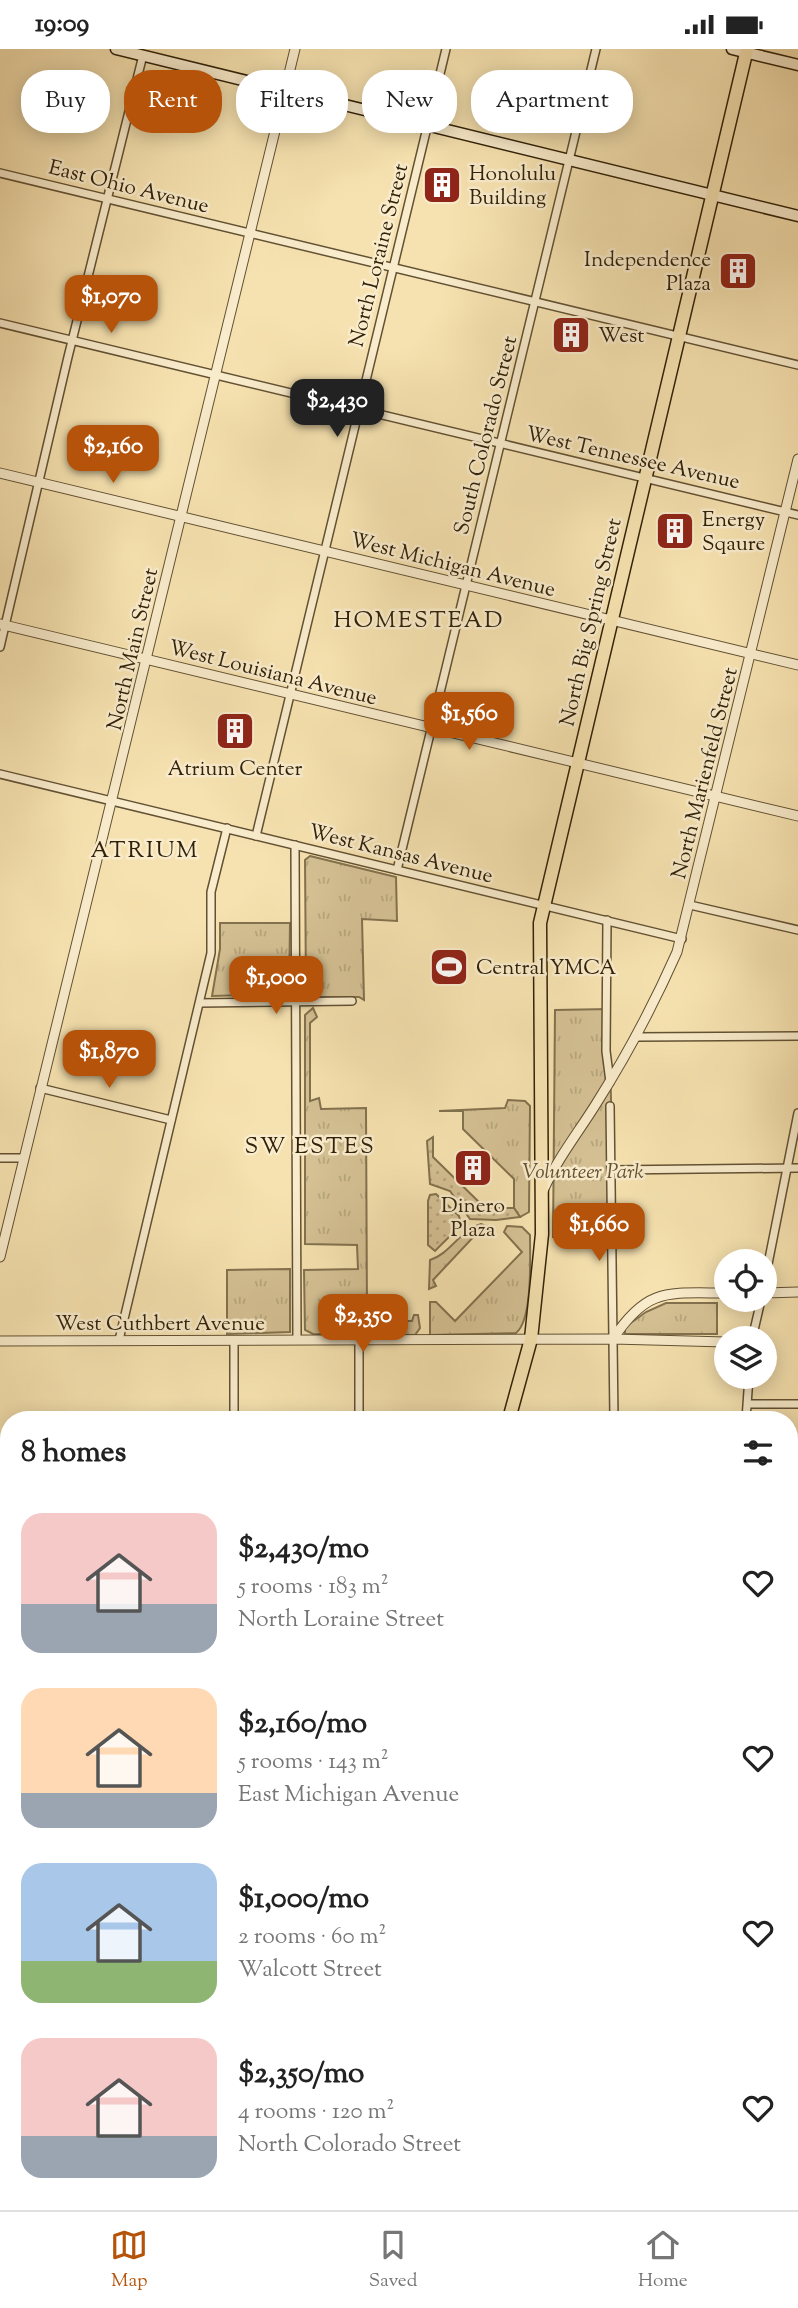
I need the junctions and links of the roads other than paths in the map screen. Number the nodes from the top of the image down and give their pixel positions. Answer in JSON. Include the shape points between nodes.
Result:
{"nodes":[{"id":1,"x":117,"y":49,"type":"edge"},
{"id":2,"x":295,"y":49,"type":"edge"},
{"id":3,"x":446,"y":49,"type":"edge"},
{"id":4,"x":596,"y":49,"type":"edge"},
{"id":5,"x":732,"y":49,"type":"edge"},
{"id":6,"x":747,"y":51,"type":"edge"},
{"id":7,"x":143,"y":55,"type":"junction"},
{"id":8,"x":798,"y":65,"type":"edge"},
{"id":9,"x":290,"y":70,"type":"edge"},
{"id":10,"x":441,"y":70,"type":"edge"},
{"id":11,"x":236,"y":77,"type":"edge"},
{"id":12,"x":274,"y":133,"type":"edge"},
{"id":13,"x":425,"y":133,"type":"edge"},
{"id":14,"x":455,"y":133,"type":"edge"},
{"id":15,"x":569,"y":161,"type":"junction"},
{"id":16,"x":0,"y":173,"type":"edge"},
{"id":17,"x":711,"y":197,"type":"junction"},
{"id":18,"x":108,"y":199,"type":"junction"},
{"id":19,"x":798,"y":216,"type":"edge"},
{"id":20,"x":250,"y":234,"type":"junction"},
{"id":21,"x":393,"y":268,"type":"junction"},
{"id":22,"x":535,"y":302,"type":"junction"},
{"id":23,"x":0,"y":323,"type":"edge"},
{"id":24,"x":678,"y":336,"type":"junction"},
{"id":25,"x":73,"y":340,"type":"junction"},
{"id":26,"x":798,"y":365,"type":"edge"},
{"id":27,"x":215,"y":375,"type":"junction"},
{"id":28,"x":359,"y":409,"type":"junction"},
{"id":29,"x":501,"y":443,"type":"junction"},
{"id":30,"x":798,"y":459,"type":"edge"},
{"id":31,"x":0,"y":473,"type":"edge"},
{"id":32,"x":643,"y":478,"type":"junction"},
{"id":33,"x":38,"y":482,"type":"junction"},
{"id":34,"x":785,"y":512,"type":"junction"},
{"id":35,"x":798,"y":515,"type":"edge"},
{"id":36,"x":182,"y":517,"type":"junction"},
{"id":37,"x":324,"y":551,"type":"junction"},
{"id":38,"x":467,"y":585,"type":"junction"},
{"id":39,"x":611,"y":620,"type":"junction"},
{"id":40,"x":3,"y":624,"type":"edge"},
{"id":41,"x":0,"y":647,"type":"edge"},
{"id":42,"x":751,"y":654,"type":"junction"},
{"id":43,"x":148,"y":659,"type":"junction"},
{"id":44,"x":798,"y":665,"type":"edge"},
{"id":45,"x":290,"y":693,"type":"junction"},
{"id":46,"x":432,"y":728,"type":"junction"},
{"id":47,"x":578,"y":763,"type":"junction"},
{"id":48,"x":0,"y":774,"type":"edge"},
{"id":49,"x":716,"y":797,"type":"junction"},
{"id":50,"x":112,"y":800,"type":"junction"},
{"id":51,"x":798,"y":816,"type":"edge"},
{"id":52,"x":227,"y":828,"type":"junction"},
{"id":53,"x":256,"y":836,"type":"junction"},
{"id":54,"x":295,"y":845,"type":"junction"},
{"id":55,"x":397,"y":870,"type":"junction"},
{"id":56,"x":545,"y":905,"type":"junction"},
{"id":57,"x":690,"y":905,"type":"junction"},
{"id":58,"x":607,"y":920,"type":"junction"},
{"id":59,"x":798,"y":930,"type":"edge"},
{"id":60,"x":682,"y":939,"type":"junction"},
{"id":61,"x":352,"y":1001,"type":"dead end"},
{"id":62,"x":296,"y":1002,"type":"junction"},
{"id":63,"x":200,"y":1003,"type":"junction"},
{"id":64,"x":798,"y":1036,"type":"edge"},
{"id":65,"x":636,"y":1037,"type":"junction"},
{"id":66,"x":610,"y":1082,"type":"junction"},
{"id":67,"x":40,"y":1087,"type":"junction"},
{"id":68,"x":610,"y":1106,"type":"dead end"},
{"id":69,"x":798,"y":1113,"type":"edge"},
{"id":70,"x":171,"y":1120,"type":"junction"},
{"id":71,"x":0,"y":1158,"type":"edge"},
{"id":72,"x":23,"y":1158,"type":"junction"},
{"id":73,"x":787,"y":1168,"type":"junction"},
{"id":74,"x":798,"y":1168,"type":"edge"},
{"id":75,"x":612,"y":1170,"type":"junction"},
{"id":76,"x":542,"y":1193,"type":"junction"},
{"id":77,"x":771,"y":1249,"type":"edge"},
{"id":78,"x":0,"y":1257,"type":"edge"},
{"id":79,"x":798,"y":1292,"type":"edge"},
{"id":80,"x":714,"y":1293,"type":"edge"},
{"id":81,"x":777,"y":1293,"type":"edge"},
{"id":82,"x":531,"y":1339,"type":"junction"},
{"id":83,"x":613,"y":1339,"type":"junction"},
{"id":84,"x":234,"y":1340,"type":"junction"},
{"id":85,"x":297,"y":1340,"type":"junction"},
{"id":86,"x":359,"y":1340,"type":"junction"},
{"id":87,"x":0,"y":1341,"type":"edge"},
{"id":88,"x":120,"y":1341,"type":"junction"},
{"id":89,"x":714,"y":1342,"type":"edge"},
{"id":90,"x":749,"y":1389,"type":"edge"},
{"id":91,"x":748,"y":1404,"type":"junction"},
{"id":92,"x":798,"y":1404,"type":"edge"},
{"id":93,"x":234,"y":1411,"type":"edge"},
{"id":94,"x":359,"y":1411,"type":"edge"},
{"id":95,"x":511,"y":1411,"type":"edge"},
{"id":96,"x":614,"y":1411,"type":"edge"},
{"id":97,"x":747,"y":1411,"type":"edge"}],
"edges":[{"from":1,"to":7,"type":"main road"},
{"from":2,"to":9,"type":"street","name":"North Main Street"},
{"from":3,"to":10,"type":"street","name":"North Loraine Street"},
{"from":4,"to":15,"type":"street","name":"South Colorado Street"},
{"from":5,"to":6,"type":"main road"},
{"from":6,"to":8,"type":"main road"},
{"from":6,"to":17,"type":"highway","name":"North Big Spring Street"},
{"from":7,"to":11,"type":"main road"},
{"from":7,"to":18,"type":"street"},
{"from":12,"to":20,"type":"street","name":"North Main Street"},
{"from":13,"to":21,"type":"street","name":"North Loraine Street"},
{"from":14,"to":15,"type":"main road"},
{"from":15,"to":17,"type":"main road"},
{"from":15,"to":22,"type":"street","name":"South Colorado Street"},
{"from":16,"to":18,"type":"street","name":"East Ohio Avenue"},
{"from":17,"to":19,"type":"main road"},
{"from":17,"to":24,"type":"highway","name":"North Big Spring Street"},
{"from":18,"to":20,"type":"street","name":"East Ohio Avenue"},
{"from":18,"to":25,"type":"street"},
{"from":20,"to":21,"type":"street","name":"East Ohio Avenue"},
{"from":20,"to":27,"type":"street","name":"North Main Street"},
{"from":21,"to":22,"type":"street","name":"East Ohio Avenue"},
{"from":21,"to":28,"type":"street","name":"North Loraine Street"},
{"from":22,"to":24,"type":"street","name":"East Ohio Avenue"},
{"from":22,"to":29,"type":"street","name":"South Colorado Street"},
{"from":23,"to":25,"type":"street","name":"West Tennessee Avenue"},
{"from":24,"to":26,"type":"street","name":"East Ohio Avenue"},
{"from":24,"to":32,"type":"highway","name":"North Big Spring Street"},
{"from":25,"to":27,"type":"street","name":"West Tennessee Avenue"},
{"from":25,"to":33,"type":"street"},
{"from":27,"to":28,"type":"street","name":"West Tennessee Avenue"},
{"from":27,"to":36,"type":"street","name":"North Main Street"},
{"from":28,"to":29,"type":"street","name":"West Tennessee Avenue"},
{"from":28,"to":37,"type":"street","name":"North Loraine Street"},
{"from":29,"to":32,"type":"street","name":"West Tennessee Avenue"},
{"from":29,"to":38,"type":"street","name":"South Colorado Street"},
{"from":30,"to":34,"type":"street","name":"North Marienfeld Street"},
{"from":31,"to":33,"type":"street","name":"West Michigan Avenue"},
{"from":32,"to":34,"type":"street","name":"West Tennessee Avenue"},
{"from":32,"to":39,"type":"highway","name":"North Big Spring Street"},
{"from":33,"to":36,"type":"street","name":"West Michigan Avenue"},
{"from":33,"to":40,"type":"street"},
{"from":34,"to":35,"type":"street","name":"West Tennessee Avenue"},
{"from":34,"to":42,"type":"street","name":"North Marienfeld Street"},
{"from":36,"to":37,"type":"street","name":"West Michigan Avenue"},
{"from":36,"to":43,"type":"street","name":"North Main Street"},
{"from":37,"to":38,"type":"street","name":"West Michigan Avenue"},
{"from":37,"to":45,"type":"street","name":"North Loraine Street"},
{"from":38,"to":39,"type":"street","name":"West Michigan Avenue"},
{"from":38,"to":46,"type":"street","name":"South Colorado Street"},
{"from":39,"to":42,"type":"street","name":"West Michigan Avenue"},
{"from":39,"to":47,"type":"highway","name":"North Big Spring Street"},
{"from":40,"to":41,"type":"street"},
{"from":40,"to":43,"type":"street","name":"West Louisiana Avenue"},
{"from":42,"to":44,"type":"street","name":"West Michigan Avenue"},
{"from":42,"to":49,"type":"street","name":"North Marienfeld Street"},
{"from":43,"to":45,"type":"street","name":"West Louisiana Avenue"},
{"from":43,"to":50,"type":"street","name":"North Main Street"},
{"from":45,"to":46,"type":"street","name":"West Louisiana Avenue"},
{"from":45,"to":53,"type":"street","name":"North Loraine Street"},
{"from":46,"to":47,"type":"street","name":"West Louisiana Avenue"},
{"from":46,"to":55,"type":"street","name":"South Colorado Street"},
{"from":47,"to":49,"type":"street","name":"West Louisiana Avenue"},
{"from":47,"to":56,"type":"highway","name":"North Big Spring Street"},
{"from":48,"to":50,"type":"street","name":"West Kansas Avenue"},
{"from":49,"to":51,"type":"street","name":"West Louisiana Avenue"},
{"from":49,"to":57,"type":"street","name":"North Marienfeld Street"},
{"from":50,"to":52,"type":"street","name":"West Kansas Avenue"},
{"from":50,"to":67,"type":"street","name":"North Main Street"},
{"from":52,"to":53,"type":"street","name":"West Kansas Avenue"},
{"from":52,"to":63,"type":"street","via":[[211,892],[211,953]]},
{"from":53,"to":54,"type":"street","name":"West Kansas Avenue"},
{"from":54,"to":55,"type":"street","name":"West Kansas Avenue"},
{"from":54,"to":62,"type":"street"},
{"from":55,"to":56,"type":"street","name":"West Kansas Avenue"},
{"from":56,"to":58,"type":"street","name":"West Kansas Avenue"},
{"from":56,"to":76,"type":"highway","name":"North Big Spring Street","via":[[540,923]]},
{"from":57,"to":59,"type":"street"},
{"from":57,"to":60,"type":"street","name":"North Marienfeld Street"},
{"from":58,"to":60,"type":"street","name":"West Kansas Avenue"},
{"from":58,"to":66,"type":"street"},
{"from":60,"to":65,"type":"street","name":"North Marienfeld Street"},
{"from":61,"to":62,"type":"street"},
{"from":62,"to":63,"type":"street"},
{"from":62,"to":85,"type":"street"},
{"from":63,"to":70,"type":"street"},
{"from":64,"to":65,"type":"street"},
{"from":65,"to":66,"type":"street","name":"North Marienfeld Street"},
{"from":66,"to":76,"type":"street","name":"North Marienfeld Street","via":[[553,1168]]},
{"from":67,"to":70,"type":"street"},
{"from":67,"to":72,"type":"street","name":"North Main Street"},
{"from":68,"to":75,"type":"street"},
{"from":69,"to":73,"type":"street"},
{"from":70,"to":88,"type":"street"},
{"from":71,"to":72,"type":"street"},
{"from":72,"to":78,"type":"street","name":"North Main Street"},
{"from":73,"to":74,"type":"street"},
{"from":73,"to":75,"type":"street"},
{"from":73,"to":77,"type":"street"},
{"from":75,"to":83,"type":"street"},
{"from":76,"to":82,"type":"highway","name":"North Big Spring Street"},
{"from":79,"to":81,"type":"street"},
{"from":80,"to":83,"type":"street","via":[[647,1300],[629,1315]]},
{"from":82,"to":83,"type":"street","name":"West Cuthbert Avenue"},
{"from":82,"to":86,"type":"street","name":"West Cuthbert Avenue"},
{"from":82,"to":95,"type":"highway","name":"North Big Spring Street"},
{"from":83,"to":89,"type":"street","name":"West Cuthbert Avenue"},
{"from":83,"to":96,"type":"street"},
{"from":84,"to":85,"type":"street","name":"West Cuthbert Avenue"},
{"from":84,"to":88,"type":"street","name":"West Cuthbert Avenue"},
{"from":84,"to":93,"type":"street"},
{"from":85,"to":86,"type":"street","name":"West Cuthbert Avenue"},
{"from":86,"to":94,"type":"street"},
{"from":87,"to":88,"type":"street","name":"West Cuthbert Avenue"},
{"from":90,"to":91,"type":"street"},
{"from":91,"to":92,"type":"street"},
{"from":91,"to":97,"type":"street"}]}
